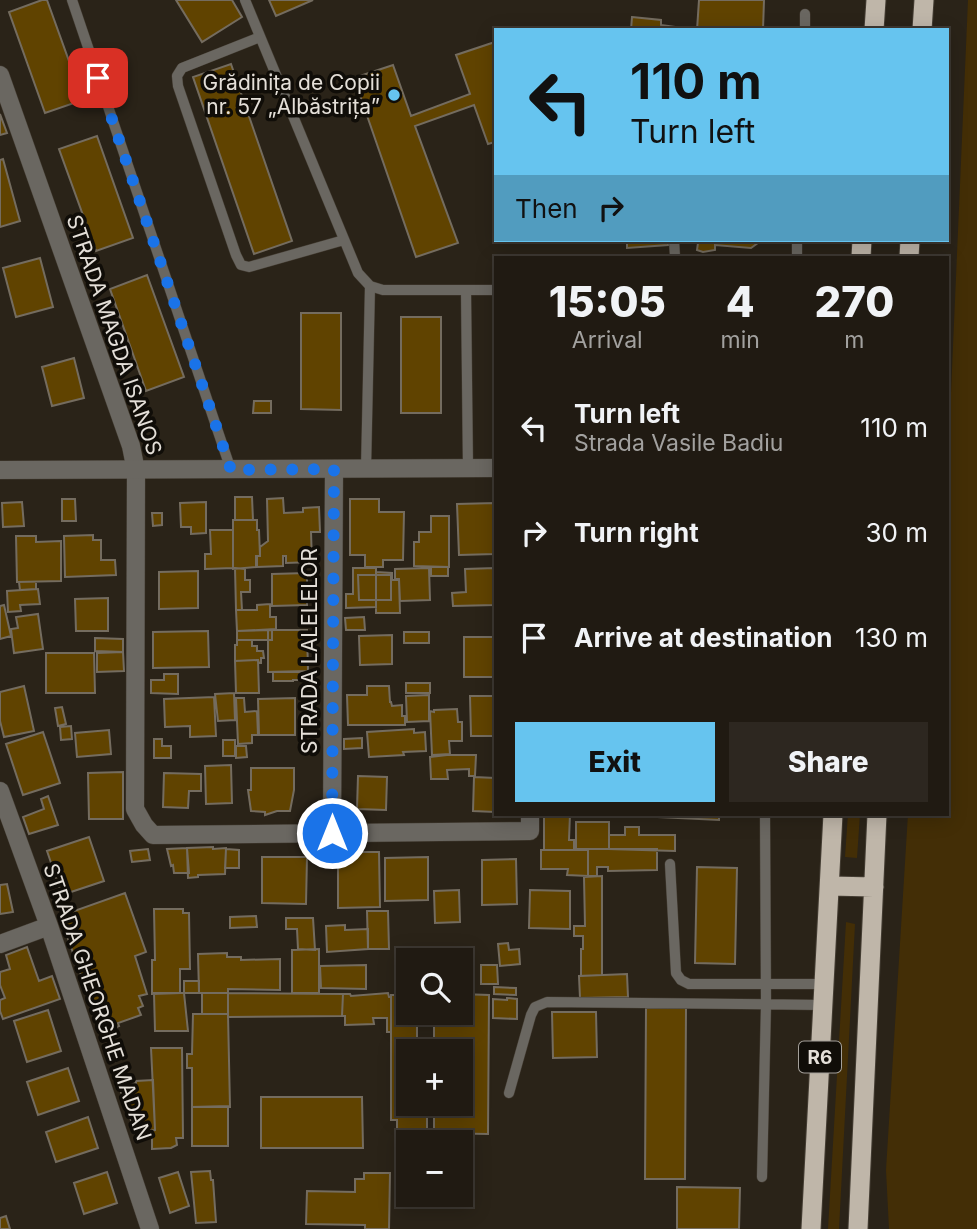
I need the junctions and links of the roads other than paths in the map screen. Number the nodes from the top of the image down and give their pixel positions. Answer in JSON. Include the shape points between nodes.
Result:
{"nodes":[{"id":1,"x":72,"y":0,"type":"edge"},
{"id":2,"x":245,"y":0,"type":"edge"},
{"id":3,"x":876,"y":0,"type":"edge"},
{"id":4,"x":924,"y":0,"type":"edge"},
{"id":5,"x":805,"y":14,"type":"dead end"},
{"id":6,"x":805,"y":28,"type":"edge"},
{"id":7,"x":874,"y":28,"type":"edge"},
{"id":8,"x":922,"y":28,"type":"edge"},
{"id":9,"x":260,"y":37,"type":"junction"},
{"id":10,"x":0,"y":75,"type":"edge"},
{"id":11,"x":344,"y":240,"type":"junction"},
{"id":12,"x":370,"y":286,"type":"junction"},
{"id":13,"x":466,"y":290,"type":"junction"},
{"id":14,"x":494,"y":290,"type":"edge"},
{"id":15,"x":494,"y":468,"type":"edge"},
{"id":16,"x":334,"y":469,"type":"junction"},
{"id":17,"x":366,"y":469,"type":"junction"},
{"id":18,"x":468,"y":469,"type":"junction"},
{"id":19,"x":0,"y":470,"type":"edge"},
{"id":20,"x":231,"y":470,"type":"junction"},
{"id":21,"x":136,"y":471,"type":"junction"},
{"id":22,"x":0,"y":791,"type":"edge"},
{"id":23,"x":765,"y":816,"type":"edge"},
{"id":24,"x":833,"y":816,"type":"edge"},
{"id":25,"x":877,"y":816,"type":"edge"},
{"id":26,"x":530,"y":822,"type":"edge"},
{"id":27,"x":332,"y":833,"type":"junction"},
{"id":28,"x":670,"y":864,"type":"dead end"},
{"id":29,"x":830,"y":886,"type":"junction"},
{"id":30,"x":874,"y":887,"type":"junction"},
{"id":31,"x":49,"y":926,"type":"junction"},
{"id":32,"x":0,"y":944,"type":"edge"},
{"id":33,"x":766,"y":984,"type":"junction"},
{"id":34,"x":824,"y":984,"type":"junction"},
{"id":35,"x":766,"y":1005,"type":"junction"},
{"id":36,"x":823,"y":1005,"type":"junction"},
{"id":37,"x":509,"y":1093,"type":"dead end"},
{"id":38,"x":762,"y":1177,"type":"dead end"},
{"id":39,"x":150,"y":1229,"type":"edge"},
{"id":40,"x":811,"y":1229,"type":"edge"},
{"id":41,"x":858,"y":1229,"type":"edge"}],
"edges":[{"from":1,"to":20,"type":"lane"},
{"from":2,"to":9,"type":"lane"},
{"from":3,"to":7,"type":"highway"},
{"from":4,"to":8,"type":"highway"},
{"from":5,"to":6,"type":"lane"},
{"from":9,"to":11,"type":"lane"},
{"from":9,"to":11,"type":"lane","via":[[182,68],[177,76],[236,255],[241,265],[249,267]]},
{"from":10,"to":21,"type":"street","name":"STRADA MAGDA ISANOS"},
{"from":11,"to":12,"type":"lane","via":[[358,273]]},
{"from":12,"to":13,"type":"lane"},
{"from":12,"to":17,"type":"lane"},
{"from":13,"to":14,"type":"lane"},
{"from":13,"to":18,"type":"lane"},
{"from":15,"to":18,"type":"street"},
{"from":16,"to":17,"type":"street"},
{"from":16,"to":20,"type":"street"},
{"from":16,"to":27,"type":"street","name":"STRADA LALELELOR"},
{"from":17,"to":18,"type":"street"},
{"from":19,"to":21,"type":"street"},
{"from":20,"to":21,"type":"street"},
{"from":21,"to":27,"type":"street","name":"STRADA MAGDA ISANOS","via":[[135,809],[153,835]]},
{"from":22,"to":31,"type":"street","name":"STRADA GHEORGHE MADAN"},
{"from":23,"to":33,"type":"lane"},
{"from":24,"to":29,"type":"highway","number":"R6"},
{"from":25,"to":30,"type":"highway","number":"R6"},
{"from":26,"to":27,"type":"street"},
{"from":28,"to":33,"type":"lane","via":[[676,973],[681,980],[689,984]]},
{"from":29,"to":30,"type":"highway"},
{"from":29,"to":34,"type":"highway","number":"R6"},
{"from":30,"to":41,"type":"highway","number":"R6"},
{"from":31,"to":32,"type":"street"},
{"from":31,"to":39,"type":"street","name":"STRADA GHEORGHE MADAN"},
{"from":33,"to":34,"type":"lane"},
{"from":33,"to":35,"type":"lane"},
{"from":34,"to":36,"type":"highway","number":"R6"},
{"from":35,"to":36,"type":"lane"},
{"from":35,"to":37,"type":"lane","via":[[547,1002],[535,1007],[531,1015]]},
{"from":35,"to":38,"type":"lane"},
{"from":36,"to":40,"type":"highway","number":"R6"}]}
